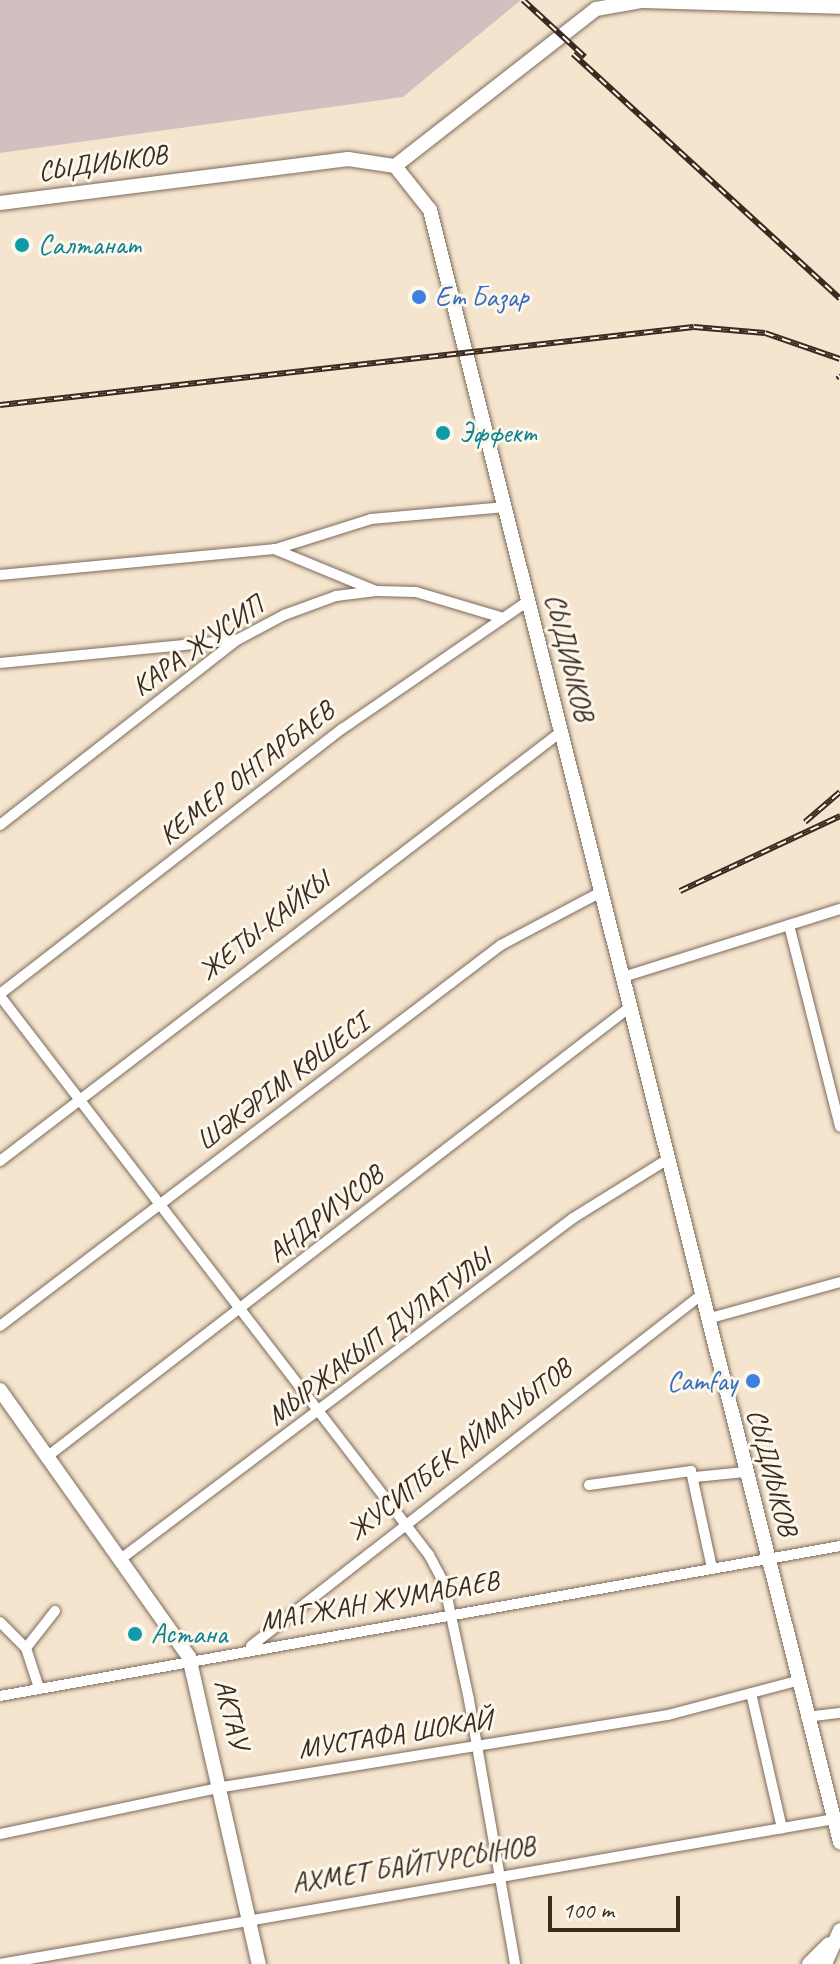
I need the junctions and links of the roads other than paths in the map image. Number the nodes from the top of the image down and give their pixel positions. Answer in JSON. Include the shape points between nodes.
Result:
{"nodes":[{"id":1,"x":642,"y":1,"type":"edge"},
{"id":2,"x":840,"y":7,"type":"edge"},
{"id":3,"x":395,"y":166,"type":"junction"},
{"id":4,"x":0,"y":203,"type":"edge"},
{"id":5,"x":505,"y":507,"type":"junction"},
{"id":6,"x":274,"y":549,"type":"junction"},
{"id":7,"x":0,"y":575,"type":"edge"},
{"id":8,"x":376,"y":591,"type":"junction"},
{"id":9,"x":528,"y":601,"type":"junction"},
{"id":10,"x":500,"y":617,"type":"junction"},
{"id":11,"x":237,"y":640,"type":"junction"},
{"id":12,"x":0,"y":663,"type":"edge"},
{"id":13,"x":561,"y":732,"type":"junction"},
{"id":14,"x":0,"y":825,"type":"edge"},
{"id":15,"x":601,"y":892,"type":"junction"},
{"id":16,"x":840,"y":909,"type":"edge"},
{"id":17,"x":789,"y":925,"type":"junction"},
{"id":18,"x":623,"y":977,"type":"junction"},
{"id":19,"x":0,"y":995,"type":"edge"},
{"id":20,"x":630,"y":1007,"type":"junction"},
{"id":21,"x":79,"y":1100,"type":"junction"},
{"id":22,"x":840,"y":1127,"type":"edge"},
{"id":23,"x":668,"y":1159,"type":"junction"},
{"id":24,"x":0,"y":1161,"type":"edge"},
{"id":25,"x":161,"y":1205,"type":"junction"},
{"id":26,"x":840,"y":1282,"type":"edge"},
{"id":27,"x":701,"y":1295,"type":"junction"},
{"id":28,"x":241,"y":1310,"type":"junction"},
{"id":29,"x":707,"y":1319,"type":"junction"},
{"id":30,"x":0,"y":1326,"type":"edge"},
{"id":31,"x":0,"y":1390,"type":"edge"},
{"id":32,"x":320,"y":1414,"type":"junction"},
{"id":33,"x":48,"y":1456,"type":"junction"},
{"id":34,"x":745,"y":1472,"type":"junction"},
{"id":35,"x":695,"y":1477,"type":"junction"},
{"id":36,"x":589,"y":1485,"type":"dead end"},
{"id":37,"x":403,"y":1521,"type":"junction"},
{"id":38,"x":840,"y":1546,"type":"edge"},
{"id":39,"x":122,"y":1558,"type":"junction"},
{"id":40,"x":768,"y":1559,"type":"junction"},
{"id":41,"x":712,"y":1568,"type":"junction"},
{"id":42,"x":55,"y":1611,"type":"dead end"},
{"id":43,"x":450,"y":1613,"type":"junction"},
{"id":44,"x":0,"y":1622,"type":"edge"},
{"id":45,"x":250,"y":1647,"type":"junction"},
{"id":46,"x":26,"y":1648,"type":"junction"},
{"id":47,"x":189,"y":1657,"type":"junction"},
{"id":48,"x":797,"y":1681,"type":"junction"},
{"id":49,"x":39,"y":1688,"type":"junction"},
{"id":50,"x":751,"y":1693,"type":"junction"},
{"id":51,"x":0,"y":1696,"type":"edge"},
{"id":52,"x":840,"y":1713,"type":"edge"},
{"id":53,"x":806,"y":1717,"type":"junction"},
{"id":54,"x":477,"y":1745,"type":"junction"},
{"id":55,"x":223,"y":1787,"type":"junction"},
{"id":56,"x":834,"y":1819,"type":"junction"},
{"id":57,"x":782,"y":1828,"type":"junction"},
{"id":58,"x":0,"y":1834,"type":"edge"},
{"id":59,"x":840,"y":1842,"type":"edge"},
{"id":60,"x":500,"y":1875,"type":"junction"},
{"id":61,"x":250,"y":1917,"type":"junction"},
{"id":62,"x":836,"y":1932,"type":"edge"},
{"id":63,"x":0,"y":1964,"type":"edge"},
{"id":64,"x":259,"y":1964,"type":"edge"},
{"id":65,"x":515,"y":1964,"type":"edge"},
{"id":66,"x":809,"y":1964,"type":"edge"},
{"id":67,"x":825,"y":1964,"type":"edge"}],
"edges":[{"from":1,"to":2,"type":"street"},
{"from":1,"to":3,"type":"street","via":[[577,18]]},
{"from":3,"to":4,"type":"street","name":"СЫДИЫКОВ","via":[[308,161]]},
{"from":3,"to":5,"type":"street","name":"СЫДИЫКОВ","via":[[430,210]]},
{"from":5,"to":6,"type":"street","via":[[371,519]]},
{"from":5,"to":9,"type":"street","name":"СЫДИЫКОВ"},
{"from":6,"to":7,"type":"street"},
{"from":6,"to":8,"type":"street"},
{"from":8,"to":10,"type":"street","name":"КАРА ЖУСИП","via":[[416,592]]},
{"from":8,"to":11,"type":"street","name":"КАРА ЖУСИП","via":[[336,596]]},
{"from":9,"to":10,"type":"street","name":"КЕМЕР ОНГАРБАЕВ"},
{"from":9,"to":13,"type":"street","name":"СЫДИЫКОВ"},
{"from":10,"to":19,"type":"street","name":"КЕМЕР ОНГАРБАЕВ","via":[[342,729]]},
{"from":11,"to":12,"type":"street"},
{"from":11,"to":14,"type":"street","name":"КАРА ЖУСИП"},
{"from":13,"to":15,"type":"street","name":"СЫДИЫКОВ"},
{"from":13,"to":21,"type":"street","name":"ЖЕТЫ-КАЙКЫ"},
{"from":15,"to":18,"type":"street","name":"СЫДИЫКОВ"},
{"from":15,"to":25,"type":"street","name":"ШӘКӘРІМ КӨШЕСІ","via":[[501,945]]},
{"from":16,"to":17,"type":"street"},
{"from":17,"to":18,"type":"street"},
{"from":17,"to":22,"type":"street"},
{"from":18,"to":20,"type":"street","name":"СЫДИЫКОВ"},
{"from":19,"to":21,"type":"street"},
{"from":20,"to":23,"type":"street","name":"СЫДИЫКОВ"},
{"from":20,"to":28,"type":"street","name":"АНДРИУСОВ"},
{"from":21,"to":24,"type":"street","name":"ЖЕТЫ-КАЙКЫ"},
{"from":21,"to":25,"type":"street"},
{"from":23,"to":27,"type":"street","name":"СЫДИЫКОВ"},
{"from":23,"to":32,"type":"street","name":"МЫРЖАКЫП ДУЛАТУЛЫ","via":[[573,1218]]},
{"from":25,"to":28,"type":"street"},
{"from":25,"to":30,"type":"street","name":"ШӘКӘРІМ КӨШЕСІ"},
{"from":26,"to":29,"type":"street"},
{"from":27,"to":29,"type":"street","name":"СЫДИЫКОВ"},
{"from":27,"to":37,"type":"street","name":"ЖУСИПБЕК АЙМАУЫТОВ"},
{"from":28,"to":32,"type":"street"},
{"from":28,"to":33,"type":"street","name":"АНДРИУСОВ"},
{"from":29,"to":34,"type":"street","name":"СЫДИЫКОВ"},
{"from":31,"to":33,"type":"street","name":"АКТАУ"},
{"from":32,"to":37,"type":"street"},
{"from":32,"to":39,"type":"street","name":"МЫРЖАКЫП ДУЛАТУЛЫ"},
{"from":33,"to":39,"type":"street","name":"АКТАУ"},
{"from":34,"to":35,"type":"street"},
{"from":34,"to":40,"type":"street","name":"СЫДИЫКОВ"},
{"from":35,"to":36,"type":"street","via":[[683,1468]]},
{"from":35,"to":41,"type":"street"},
{"from":37,"to":43,"type":"street","via":[[444,1583]]},
{"from":37,"to":45,"type":"street","name":"ЖУСИПБЕК АЙМАУЫТОВ"},
{"from":38,"to":40,"type":"street","name":"МАГЖАН ЖУМАБАЕВ"},
{"from":39,"to":47,"type":"street","name":"АКТАУ"},
{"from":40,"to":41,"type":"street","name":"МАГЖАН ЖУМАБАЕВ"},
{"from":40,"to":48,"type":"street","name":"СЫДИЫКОВ"},
{"from":41,"to":43,"type":"street","name":"МАГЖАН ЖУМАБАЕВ"},
{"from":42,"to":46,"type":"street"},
{"from":43,"to":45,"type":"street","name":"МАГЖАН ЖУМАБАЕВ"},
{"from":43,"to":54,"type":"street"},
{"from":44,"to":46,"type":"street"},
{"from":45,"to":47,"type":"street","name":"МАГЖАН ЖУМАБАЕВ"},
{"from":46,"to":49,"type":"street"},
{"from":47,"to":49,"type":"street","name":"МАГЖАН ЖУМАБАЕВ"},
{"from":47,"to":55,"type":"street","name":"АКТАУ"},
{"from":48,"to":50,"type":"street","name":"МУСТАФА ШОКАЙ"},
{"from":48,"to":53,"type":"street","name":"СЫДИЫКОВ"},
{"from":49,"to":51,"type":"street","name":"МАГЖАН ЖУМАБАЕВ"},
{"from":50,"to":54,"type":"street","name":"МУСТАФА ШОКАЙ","via":[[668,1715]]},
{"from":50,"to":57,"type":"street"},
{"from":52,"to":53,"type":"street"},
{"from":53,"to":56,"type":"street","name":"СЫДИЫКОВ"},
{"from":54,"to":55,"type":"street","name":"МУСТАФА ШОКАЙ"},
{"from":54,"to":60,"type":"street"},
{"from":55,"to":58,"type":"street","name":"МУСТАФА ШОКАЙ"},
{"from":55,"to":61,"type":"street","name":"АКТАУ"},
{"from":56,"to":57,"type":"street","name":"АХМЕТ БАЙТУРСЫНОВ"},
{"from":56,"to":59,"type":"street","name":"СЫДИЫКОВ"},
{"from":57,"to":60,"type":"street","name":"АХМЕТ БАЙТУРСЫНОВ"},
{"from":60,"to":61,"type":"street","name":"АХМЕТ БАЙТУРСЫНОВ"},
{"from":60,"to":65,"type":"street"},
{"from":61,"to":63,"type":"street","name":"АХМЕТ БАЙТУРСЫНОВ"},
{"from":61,"to":64,"type":"street","name":"АКТАУ"},
{"from":62,"to":66,"type":"street"},
{"from":62,"to":67,"type":"street"}]}
